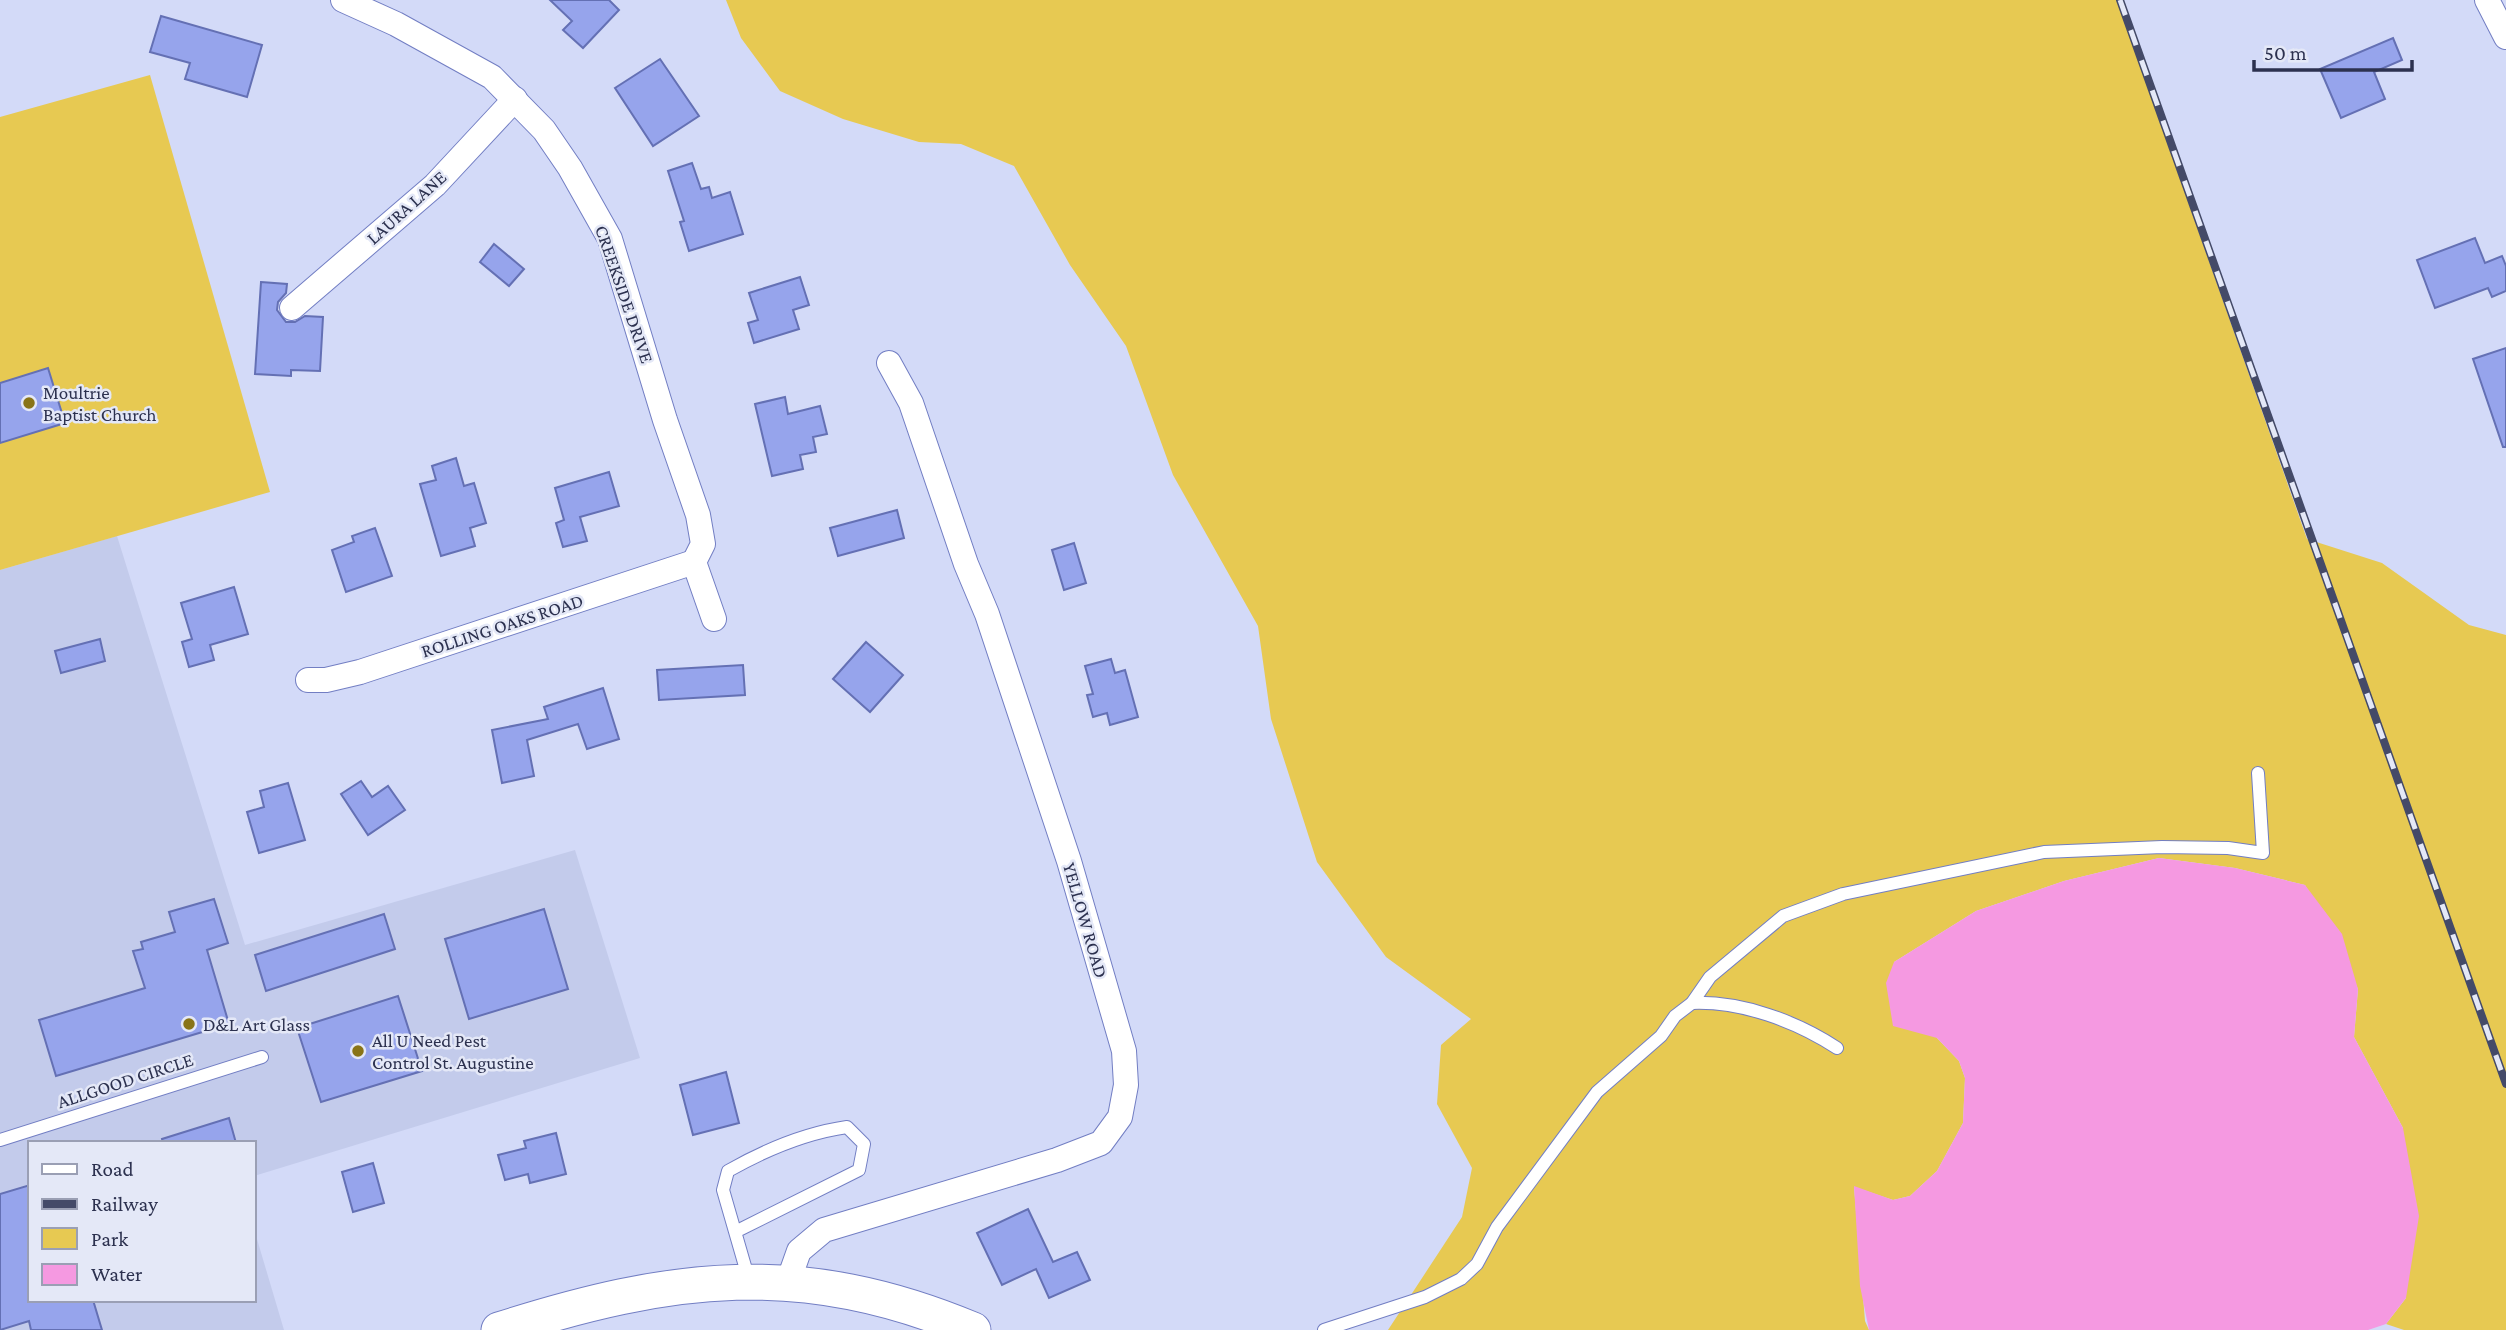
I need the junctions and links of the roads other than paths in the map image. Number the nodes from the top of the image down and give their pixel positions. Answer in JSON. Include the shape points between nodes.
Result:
{"nodes":[{"id":1,"x":343,"y":0,"type":"edge"},
{"id":2,"x":2487,"y":0,"type":"edge"},
{"id":3,"x":2506,"y":37,"type":"edge"},
{"id":4,"x":515,"y":99,"type":"junction"},
{"id":5,"x":292,"y":308,"type":"dead end"},
{"id":6,"x":889,"y":363,"type":"dead end"},
{"id":7,"x":694,"y":562,"type":"junction"},
{"id":8,"x":714,"y":619,"type":"dead end"},
{"id":9,"x":308,"y":680,"type":"dead end"},
{"id":10,"x":2258,"y":773,"type":"dead end"},
{"id":11,"x":1692,"y":1003,"type":"junction"},
{"id":12,"x":1837,"y":1048,"type":"dead end"},
{"id":13,"x":262,"y":1057,"type":"dead end"},
{"id":14,"x":0,"y":1140,"type":"edge"},
{"id":15,"x":737,"y":1231,"type":"junction"},
{"id":16,"x":749,"y":1280,"type":"junction"},
{"id":17,"x":788,"y":1282,"type":"junction"},
{"id":18,"x":499,"y":1330,"type":"edge"},
{"id":19,"x":973,"y":1330,"type":"edge"},
{"id":20,"x":1324,"y":1330,"type":"edge"}],
"edges":[{"from":1,"to":4,"type":"street","name":"CREEKSIDE DRIVE","via":[[461,58],[492,77]]},
{"from":2,"to":3,"type":"street"},
{"from":4,"to":5,"type":"street","name":"LAURA LANE","via":[[435,185]]},
{"from":4,"to":7,"type":"street","name":"CREEKSIDE DRIVE","via":[[570,168],[610,239],[698,515],[703,544]]},
{"from":6,"to":17,"type":"street","name":"YELLOW ROAD","via":[[911,403],[1060,835],[1124,1051],[1126,1085],[1120,1117],[1101,1143],[824,1230],[799,1251]]},
{"from":7,"to":8,"type":"street"},
{"from":7,"to":9,"type":"street","name":"ROLLING OAKS ROAD","via":[[360,672]]},
{"from":10,"to":11,"type":"lane","via":[[2263,853],[2162,847],[2044,852],[1843,894],[1783,916],[1710,977]]},
{"from":11,"to":12,"type":"lane","via":[[1746,1009],[1793,1024]]},
{"from":11,"to":20,"type":"lane","via":[[1597,1092],[1461,1279],[1401,1306]]},
{"from":13,"to":14,"type":"lane","name":"ALLGOOD CIRCLE"},
{"from":15,"to":15,"type":"lane","via":[[723,1190],[728,1171],[756,1155],[821,1131],[847,1128],[864,1144],[859,1170]]},
{"from":15,"to":16,"type":"lane"},
{"from":16,"to":17,"type":"main road"},
{"from":16,"to":18,"type":"main road","via":[[654,1289]]},
{"from":17,"to":19,"type":"main road","via":[[888,1299]]}]}
